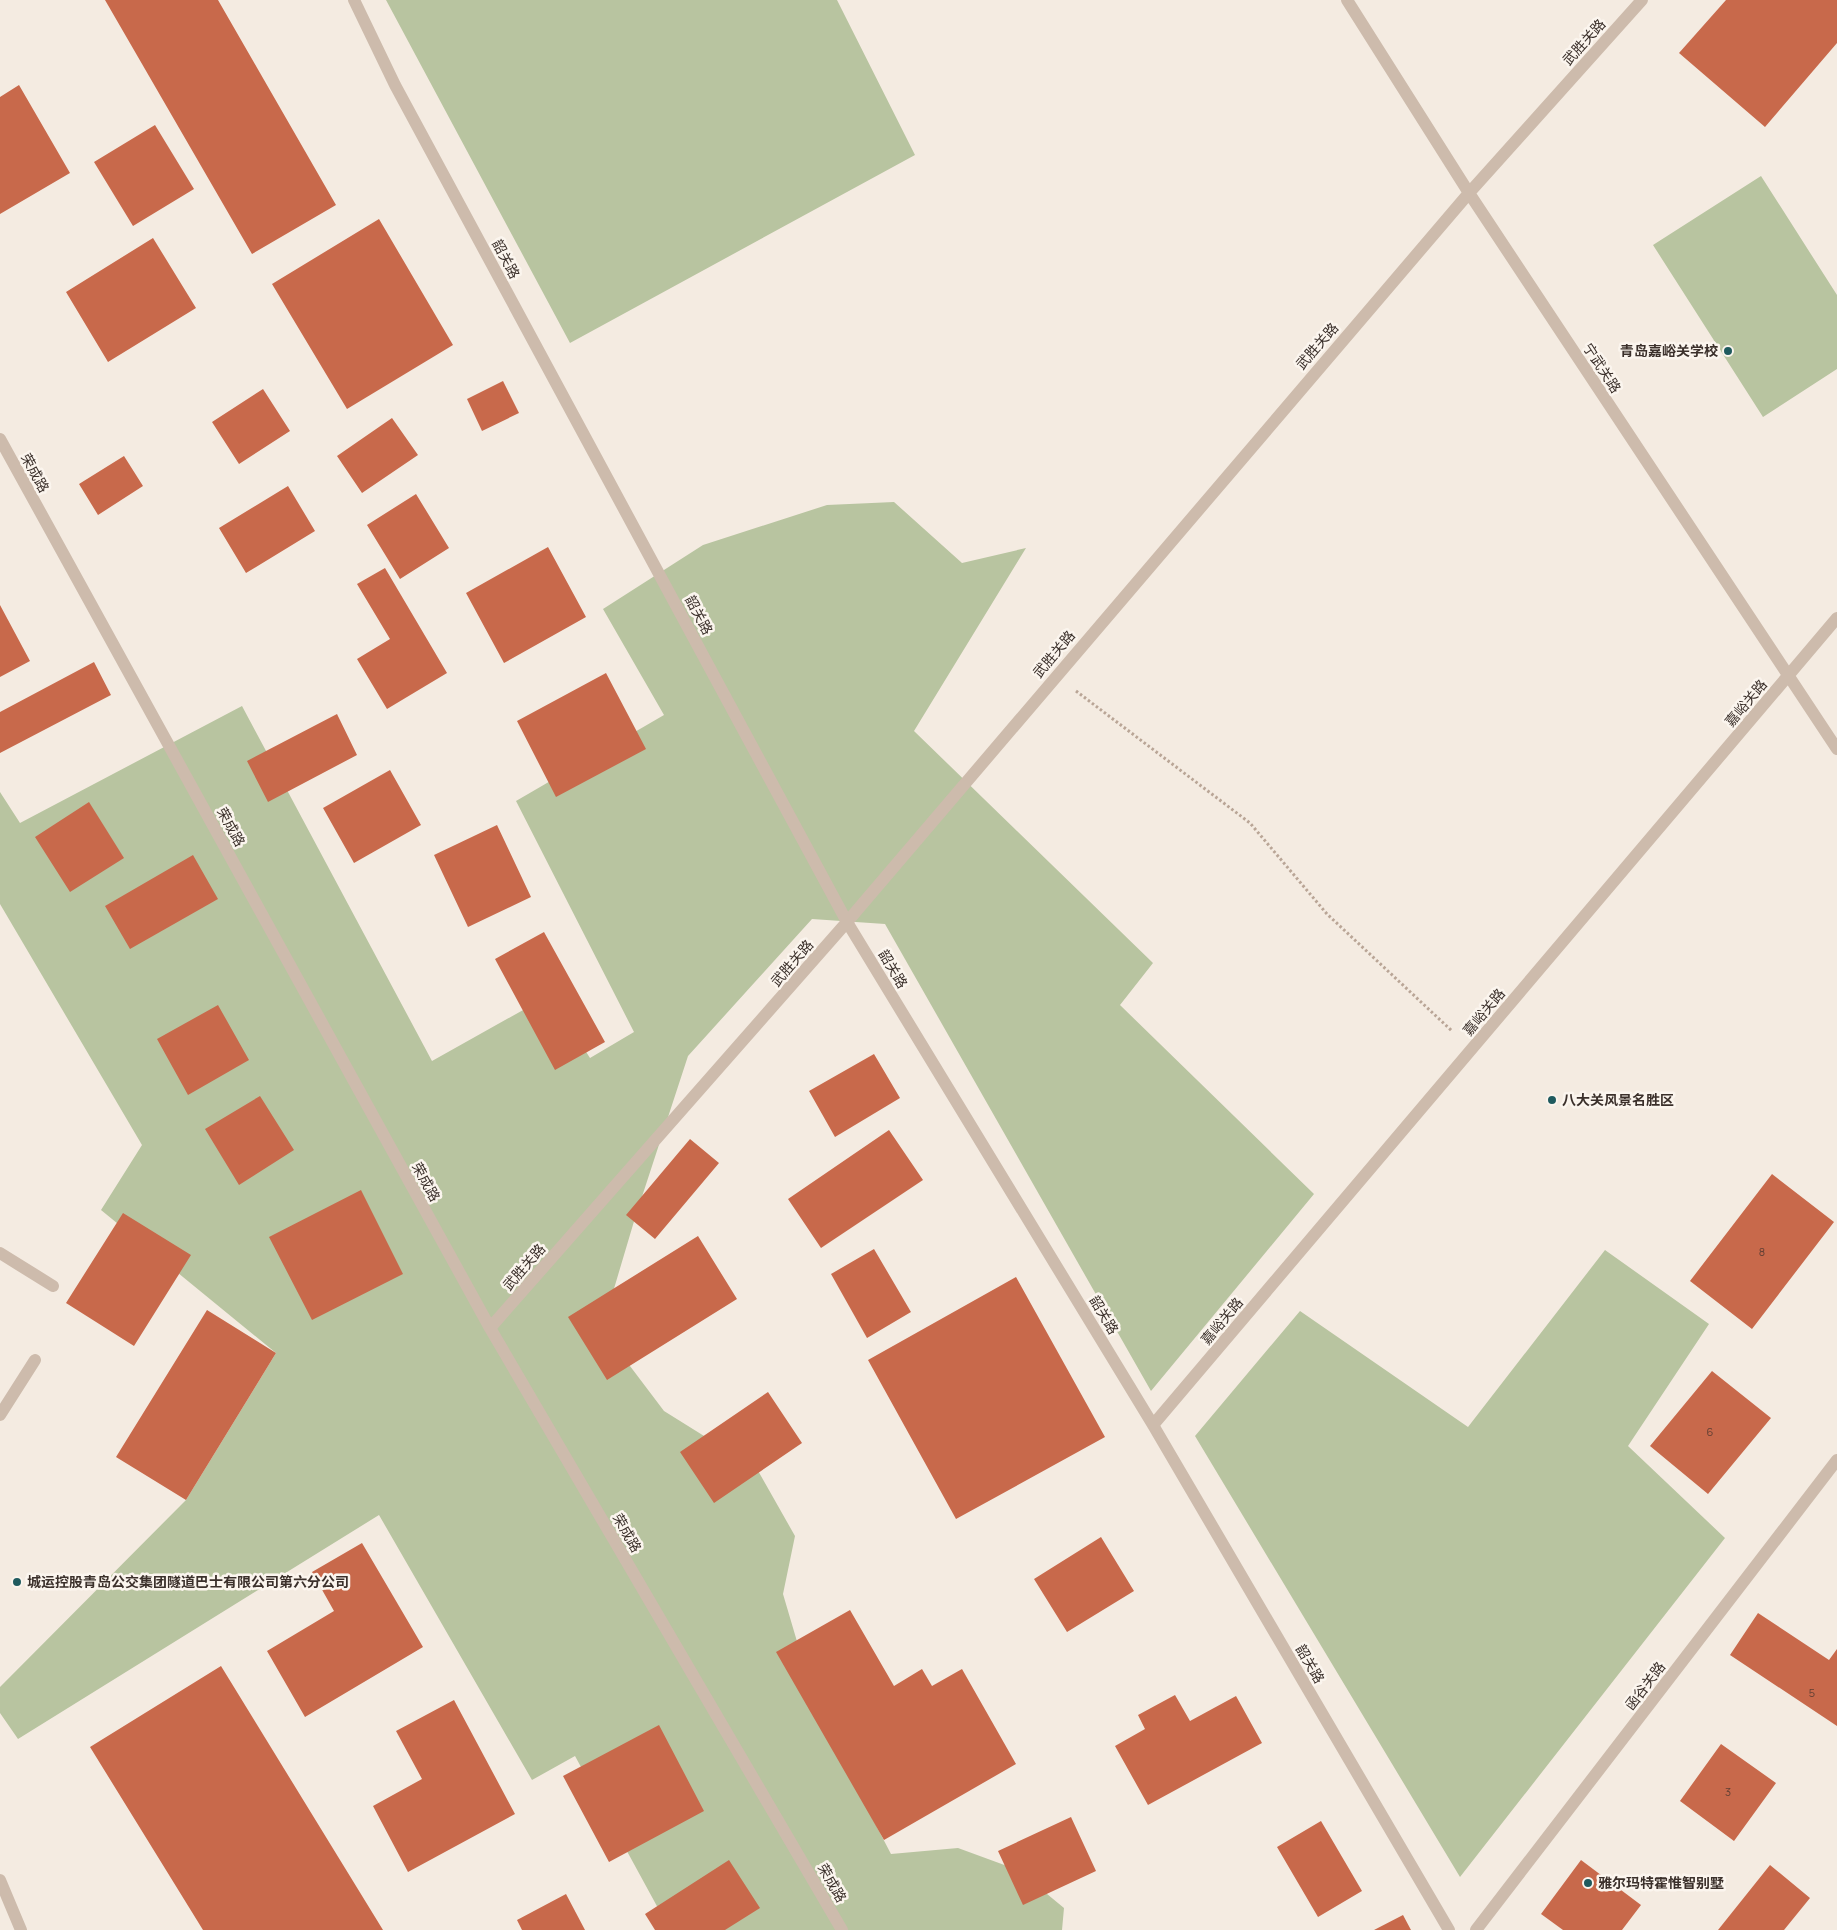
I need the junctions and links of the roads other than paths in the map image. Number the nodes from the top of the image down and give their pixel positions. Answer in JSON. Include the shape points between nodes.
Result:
{"nodes":[{"id":1,"x":354,"y":0,"type":"edge"},
{"id":2,"x":1346,"y":0,"type":"edge"},
{"id":3,"x":1642,"y":0,"type":"edge"},
{"id":4,"x":1469,"y":192,"type":"junction"},
{"id":5,"x":0,"y":439,"type":"edge"},
{"id":6,"x":1837,"y":618,"type":"edge"},
{"id":7,"x":1788,"y":677,"type":"junction"},
{"id":8,"x":1837,"y":750,"type":"edge"},
{"id":9,"x":847,"y":922,"type":"junction"},
{"id":10,"x":0,"y":1253,"type":"edge"},
{"id":11,"x":53,"y":1286,"type":"dead end"},
{"id":12,"x":490,"y":1328,"type":"junction"},
{"id":13,"x":34,"y":1360,"type":"dead end"},
{"id":14,"x":0,"y":1415,"type":"edge"},
{"id":15,"x":1153,"y":1425,"type":"junction"},
{"id":16,"x":1837,"y":1460,"type":"edge"},
{"id":17,"x":0,"y":1880,"type":"edge"},
{"id":18,"x":21,"y":1930,"type":"edge"},
{"id":19,"x":842,"y":1930,"type":"edge"},
{"id":20,"x":1449,"y":1930,"type":"edge"},
{"id":21,"x":1476,"y":1930,"type":"edge"}],
"edges":[{"from":1,"to":9,"type":"street","name":"韶关路","via":[[395,85]]},
{"from":2,"to":4,"type":"street","name":"宁武关路"},
{"from":3,"to":4,"type":"street","name":"武胜关路"},
{"from":4,"to":7,"type":"street","name":"宁武关路"},
{"from":4,"to":9,"type":"street","name":"武胜关路"},
{"from":5,"to":12,"type":"street","name":"荣成路"},
{"from":6,"to":7,"type":"street","name":"嘉峪关路"},
{"from":7,"to":8,"type":"street","name":"宁武关路"},
{"from":7,"to":15,"type":"street","name":"嘉峪关路"},
{"from":9,"to":12,"type":"street","name":"武胜关路"},
{"from":9,"to":15,"type":"street","name":"韶关路"},
{"from":10,"to":11,"type":"street"},
{"from":12,"to":19,"type":"street","name":"荣成路"},
{"from":13,"to":14,"type":"street"},
{"from":15,"to":20,"type":"street","name":"韶关路"},
{"from":16,"to":21,"type":"street","name":"函谷关路"},
{"from":17,"to":18,"type":"street"}]}
